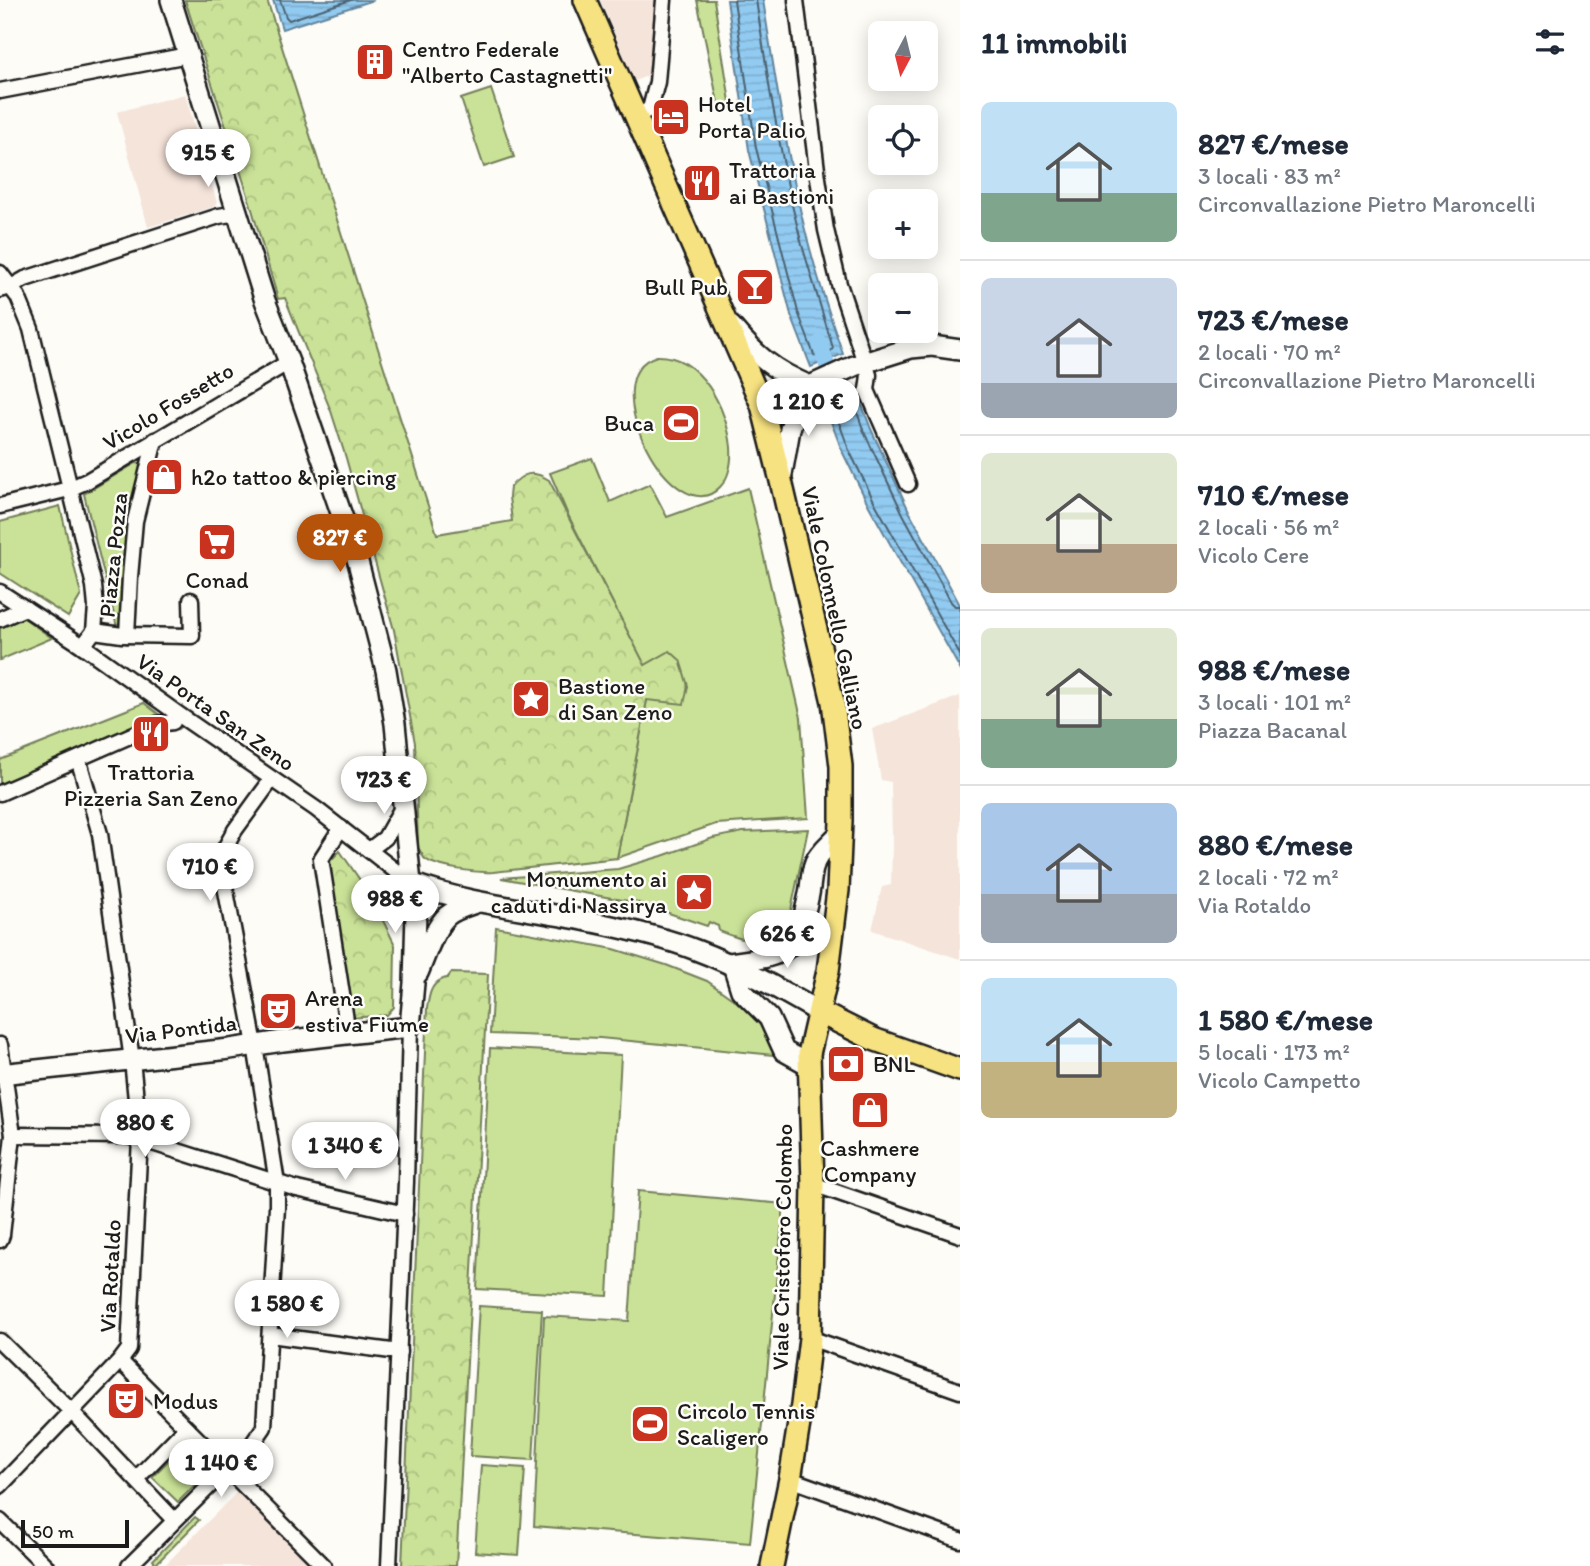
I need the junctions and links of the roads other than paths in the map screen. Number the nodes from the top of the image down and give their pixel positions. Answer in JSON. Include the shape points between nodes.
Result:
{"nodes":[{"id":1,"x":171,"y":0,"type":"edge"},
{"id":2,"x":585,"y":0,"type":"edge"},
{"id":3,"x":664,"y":0,"type":"edge"},
{"id":4,"x":796,"y":0,"type":"edge"},
{"id":5,"x":188,"y":55,"type":"junction"},
{"id":6,"x":0,"y":92,"type":"edge"},
{"id":7,"x":636,"y":116,"type":"junction"},
{"id":8,"x":237,"y":213,"type":"junction"},
{"id":9,"x":0,"y":273,"type":"edge"},
{"id":10,"x":6,"y":289,"type":"edge"},
{"id":11,"x":723,"y":317,"type":"junction"},
{"id":12,"x":960,"y":350,"type":"edge"},
{"id":13,"x":289,"y":362,"type":"junction"},
{"id":14,"x":860,"y":365,"type":"junction"},
{"id":15,"x":811,"y":385,"type":"junction"},
{"id":16,"x":762,"y":405,"type":"junction"},
{"id":17,"x":155,"y":440,"type":"junction"},
{"id":18,"x":781,"y":481,"type":"junction"},
{"id":19,"x":908,"y":484,"type":"dead end"},
{"id":20,"x":69,"y":489,"type":"junction"},
{"id":21,"x":0,"y":506,"type":"edge"},
{"id":22,"x":0,"y":592,"type":"edge"},
{"id":23,"x":191,"y":600,"type":"dead end"},
{"id":24,"x":25,"y":608,"type":"junction"},
{"id":25,"x":0,"y":619,"type":"edge"},
{"id":26,"x":94,"y":631,"type":"junction"},
{"id":27,"x":127,"y":635,"type":"junction"},
{"id":28,"x":83,"y":646,"type":"junction"},
{"id":29,"x":173,"y":722,"type":"dead end"},
{"id":30,"x":80,"y":765,"type":"dead end"},
{"id":31,"x":272,"y":779,"type":"junction"},
{"id":32,"x":0,"y":793,"type":"edge"},
{"id":33,"x":403,"y":806,"type":"junction"},
{"id":34,"x":341,"y":828,"type":"junction"},
{"id":35,"x":840,"y":833,"type":"junction"},
{"id":36,"x":369,"y":850,"type":"junction"},
{"id":37,"x":411,"y":883,"type":"junction"},
{"id":38,"x":478,"y":902,"type":"junction"},
{"id":39,"x":731,"y":964,"type":"junction"},
{"id":40,"x":414,"y":984,"type":"junction"},
{"id":41,"x":412,"y":1005,"type":"junction"},
{"id":42,"x":819,"y":1012,"type":"junction"},
{"id":43,"x":410,"y":1027,"type":"junction"},
{"id":44,"x":389,"y":1029,"type":"junction"},
{"id":45,"x":348,"y":1033,"type":"junction"},
{"id":46,"x":0,"y":1045,"type":"edge"},
{"id":47,"x":255,"y":1045,"type":"junction"},
{"id":48,"x":132,"y":1060,"type":"junction"},
{"id":49,"x":809,"y":1065,"type":"junction"},
{"id":50,"x":960,"y":1070,"type":"edge"},
{"id":51,"x":2,"y":1074,"type":"edge"},
{"id":52,"x":13,"y":1135,"type":"junction"},
{"id":53,"x":140,"y":1139,"type":"junction"},
{"id":54,"x":277,"y":1182,"type":"junction"},
{"id":55,"x":813,"y":1184,"type":"junction"},
{"id":56,"x":405,"y":1214,"type":"junction"},
{"id":57,"x":960,"y":1235,"type":"edge"},
{"id":58,"x":0,"y":1240,"type":"edge"},
{"id":59,"x":270,"y":1335,"type":"junction"},
{"id":60,"x":810,"y":1338,"type":"junction"},
{"id":61,"x":0,"y":1341,"type":"edge"},
{"id":62,"x":399,"y":1352,"type":"junction"},
{"id":63,"x":120,"y":1361,"type":"junction"},
{"id":64,"x":960,"y":1391,"type":"edge"},
{"id":65,"x":72,"y":1412,"type":"junction"},
{"id":66,"x":186,"y":1428,"type":"junction"},
{"id":67,"x":227,"y":1468,"type":"junction"},
{"id":68,"x":136,"y":1479,"type":"junction"},
{"id":69,"x":790,"y":1479,"type":"junction"},
{"id":70,"x":0,"y":1486,"type":"edge"},
{"id":71,"x":174,"y":1520,"type":"junction"},
{"id":72,"x":0,"y":1521,"type":"edge"},
{"id":73,"x":960,"y":1540,"type":"edge"},
{"id":74,"x":138,"y":1563,"type":"edge"},
{"id":75,"x":46,"y":1566,"type":"edge"},
{"id":76,"x":324,"y":1566,"type":"edge"},
{"id":77,"x":389,"y":1566,"type":"edge"},
{"id":78,"x":772,"y":1566,"type":"edge"}],
"edges":[{"from":1,"to":5,"type":"street"},
{"from":2,"to":7,"type":"main road","name":"Viale Colonnello Galliano"},
{"from":3,"to":7,"type":"street","via":[[657,82],[650,109]]},
{"from":4,"to":14,"type":"street","via":[[827,230]]},
{"from":5,"to":6,"type":"street"},
{"from":5,"to":8,"type":"street"},
{"from":7,"to":11,"type":"main road","name":"Viale Colonnello Galliano"},
{"from":8,"to":10,"type":"street","via":[[25,279]]},
{"from":8,"to":13,"type":"street"},
{"from":9,"to":10,"type":"street","name":"Piazza Pozza"},
{"from":10,"to":20,"type":"street","name":"Piazza Pozza","via":[[18,296],[31,328]]},
{"from":11,"to":15,"type":"street","via":[[767,364]]},
{"from":11,"to":16,"type":"main road","name":"Viale Colonnello Galliano"},
{"from":12,"to":14,"type":"street","via":[[911,348]]},
{"from":13,"to":17,"type":"street","name":"Vicolo Fossetto"},
{"from":13,"to":33,"type":"street","via":[[358,562],[386,670]]},
{"from":14,"to":15,"type":"street"},
{"from":14,"to":19,"type":"street","via":[[869,375],[867,390]]},
{"from":15,"to":16,"type":"street","via":[[786,401]]},
{"from":15,"to":18,"type":"street","via":[[789,429]]},
{"from":16,"to":18,"type":"main road","name":"Viale Colonnello Galliano"},
{"from":17,"to":20,"type":"street","name":"Vicolo Fossetto"},
{"from":17,"to":27,"type":"street","name":"Piazza Pozza","via":[[135,521]]},
{"from":18,"to":35,"type":"main road","name":"Viale Colonnello Galliano","via":[[833,702],[841,766]]},
{"from":20,"to":21,"type":"street"},
{"from":20,"to":26,"type":"street","name":"Piazza Pozza","via":[[94,586]]},
{"from":22,"to":24,"type":"street"},
{"from":23,"to":27,"type":"street","name":"Piazza Pozza","via":[[192,636]]},
{"from":24,"to":25,"type":"street"},
{"from":24,"to":28,"type":"street","name":"Via Porta San Zeno"},
{"from":26,"to":27,"type":"street","name":"Piazza Pozza"},
{"from":26,"to":28,"type":"street","name":"Piazza Pozza"},
{"from":28,"to":31,"type":"street","name":"Via Porta San Zeno"},
{"from":29,"to":32,"type":"street","via":[[157,724]]},
{"from":30,"to":48,"type":"street","name":"Via Rotaldo","via":[[100,834]]},
{"from":31,"to":34,"type":"street","name":"Via Porta San Zeno"},
{"from":31,"to":47,"type":"street","via":[[224,850],[222,870]]},
{"from":33,"to":36,"type":"street","via":[[385,838]]},
{"from":33,"to":37,"type":"street"},
{"from":34,"to":36,"type":"street","name":"Via Porta San Zeno"},
{"from":34,"to":45,"type":"street","via":[[321,859]]},
{"from":35,"to":39,"type":"street","via":[[815,860],[804,919],[786,951]]},
{"from":35,"to":42,"type":"main road","name":"Viale Colonnello Galliano","via":[[838,890]]},
{"from":36,"to":37,"type":"street","name":"Via Porta San Zeno"},
{"from":37,"to":38,"type":"street"},
{"from":37,"to":40,"type":"street","via":[[416,911]]},
{"from":38,"to":39,"type":"street","via":[[596,922],[683,945]]},
{"from":38,"to":40,"type":"street","via":[[445,917]]},
{"from":39,"to":42,"type":"street"},
{"from":39,"to":49,"type":"street","via":[[741,990],[769,1018],[784,1051]]},
{"from":40,"to":41,"type":"street"},
{"from":41,"to":43,"type":"street"},
{"from":41,"to":44,"type":"street"},
{"from":42,"to":49,"type":"main road","name":"Viale Cristoforo Colombo"},
{"from":42,"to":50,"type":"main road","via":[[873,1039]]},
{"from":43,"to":44,"type":"street","name":"Via Pontida"},
{"from":43,"to":56,"type":"street"},
{"from":44,"to":45,"type":"street","name":"Via Pontida"},
{"from":45,"to":47,"type":"street","name":"Via Pontida"},
{"from":46,"to":51,"type":"street"},
{"from":47,"to":48,"type":"street","name":"Via Pontida"},
{"from":47,"to":54,"type":"street"},
{"from":48,"to":51,"type":"street","name":"Via Pontida"},
{"from":48,"to":53,"type":"street","name":"Via Rotaldo"},
{"from":49,"to":55,"type":"main road","name":"Viale Cristoforo Colombo"},
{"from":51,"to":52,"type":"street"},
{"from":52,"to":53,"type":"street"},
{"from":52,"to":58,"type":"street"},
{"from":53,"to":54,"type":"street"},
{"from":53,"to":63,"type":"street","name":"Via Rotaldo","via":[[129,1349]]},
{"from":54,"to":56,"type":"street"},
{"from":54,"to":59,"type":"street"},
{"from":55,"to":57,"type":"street"},
{"from":55,"to":60,"type":"main road","name":"Viale Cristoforo Colombo"},
{"from":56,"to":62,"type":"street"},
{"from":59,"to":62,"type":"street"},
{"from":59,"to":67,"type":"street","via":[[264,1427]]},
{"from":60,"to":64,"type":"street"},
{"from":60,"to":69,"type":"main road","name":"Viale Cristoforo Colombo"},
{"from":61,"to":65,"type":"street"},
{"from":62,"to":77,"type":"street"},
{"from":63,"to":65,"type":"street","name":"Via Rotaldo"},
{"from":63,"to":66,"type":"street"},
{"from":65,"to":68,"type":"street"},
{"from":65,"to":70,"type":"street","name":"Via Rotaldo"},
{"from":66,"to":67,"type":"street"},
{"from":66,"to":68,"type":"street"},
{"from":67,"to":71,"type":"street"},
{"from":67,"to":76,"type":"street"},
{"from":68,"to":71,"type":"street"},
{"from":69,"to":73,"type":"street"},
{"from":69,"to":78,"type":"main road","name":"Viale Cristoforo Colombo"},
{"from":71,"to":74,"type":"street"},
{"from":72,"to":75,"type":"street"}]}
